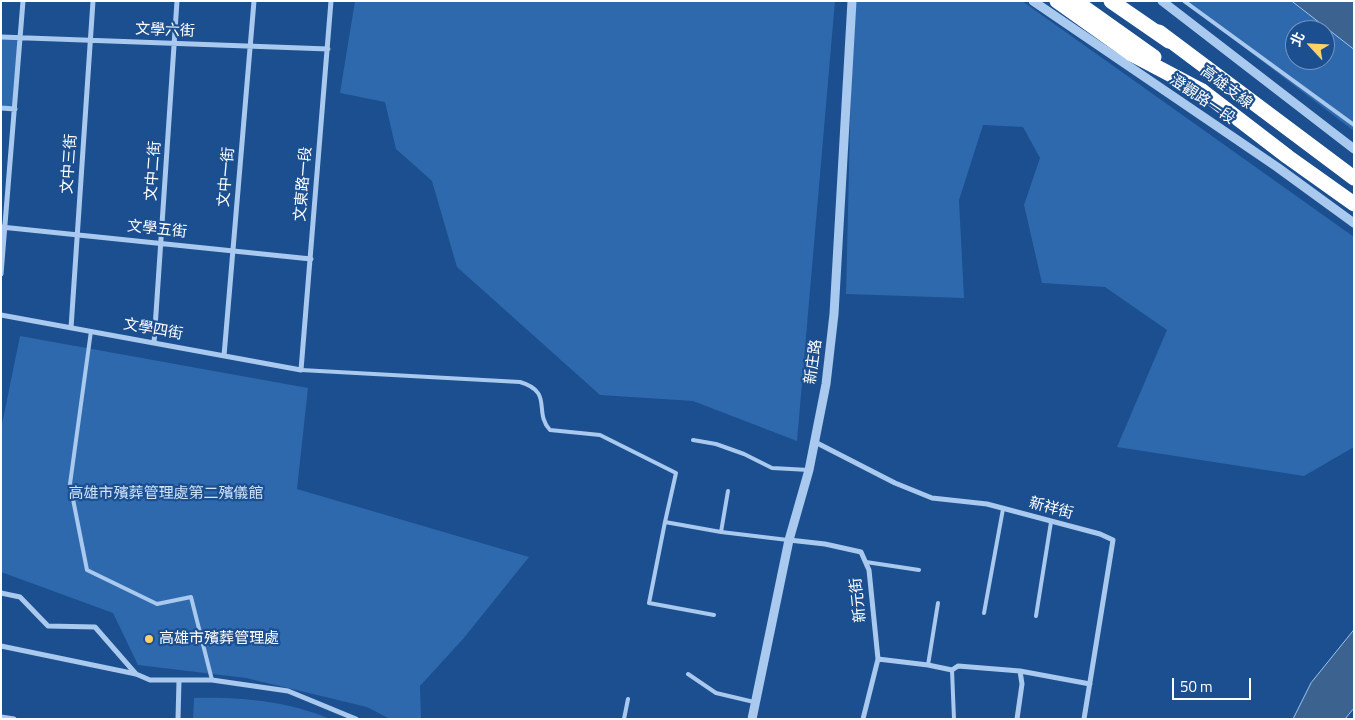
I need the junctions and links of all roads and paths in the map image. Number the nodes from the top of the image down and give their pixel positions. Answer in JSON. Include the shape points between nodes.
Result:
{"nodes":[{"id":1,"x":23,"y":1,"type":"edge"},
{"id":2,"x":93,"y":1,"type":"edge"},
{"id":3,"x":177,"y":1,"type":"edge"},
{"id":4,"x":254,"y":1,"type":"edge"},
{"id":5,"x":331,"y":1,"type":"edge"},
{"id":6,"x":852,"y":1,"type":"edge"},
{"id":7,"x":1033,"y":1,"type":"edge"},
{"id":8,"x":1057,"y":1,"type":"edge"},
{"id":9,"x":1076,"y":1,"type":"edge"},
{"id":10,"x":1088,"y":1,"type":"edge"},
{"id":11,"x":1120,"y":1,"type":"edge"},
{"id":12,"x":1162,"y":1,"type":"edge"},
{"id":13,"x":1184,"y":1,"type":"edge"},
{"id":14,"x":1117,"y":4,"type":"edge"},
{"id":15,"x":1108,"y":17,"type":"dead end"},
{"id":16,"x":1069,"y":27,"type":"junction"},
{"id":17,"x":1,"y":37,"type":"edge"},
{"id":18,"x":20,"y":38,"type":"junction"},
{"id":19,"x":90,"y":40,"type":"junction"},
{"id":20,"x":1089,"y":40,"type":"junction"},
{"id":21,"x":175,"y":43,"type":"junction"},
{"id":22,"x":250,"y":46,"type":"junction"},
{"id":23,"x":328,"y":49,"type":"junction"},
{"id":24,"x":1202,"y":91,"type":"junction"},
{"id":25,"x":1,"y":108,"type":"edge"},
{"id":26,"x":15,"y":109,"type":"junction"},
{"id":27,"x":1354,"y":125,"type":"edge"},
{"id":28,"x":1354,"y":149,"type":"edge"},
{"id":29,"x":1354,"y":178,"type":"edge"},
{"id":30,"x":1354,"y":204,"type":"edge"},
{"id":31,"x":1354,"y":223,"type":"edge"},
{"id":32,"x":3,"y":227,"type":"edge"},
{"id":33,"x":78,"y":234,"type":"junction"},
{"id":34,"x":161,"y":243,"type":"junction"},
{"id":35,"x":233,"y":250,"type":"junction"},
{"id":36,"x":311,"y":259,"type":"junction"},
{"id":37,"x":1,"y":274,"type":"edge"},
{"id":38,"x":1,"y":315,"type":"edge"},
{"id":39,"x":72,"y":328,"type":"junction"},
{"id":40,"x":91,"y":331,"type":"junction"},
{"id":41,"x":154,"y":343,"type":"junction"},
{"id":42,"x":224,"y":356,"type":"junction"},
{"id":43,"x":301,"y":370,"type":"junction"},
{"id":44,"x":693,"y":440,"type":"dead end"},
{"id":45,"x":814,"y":442,"type":"junction"},
{"id":46,"x":809,"y":470,"type":"junction"},
{"id":47,"x":728,"y":491,"type":"dead end"},
{"id":48,"x":1003,"y":509,"type":"junction"},
{"id":49,"x":666,"y":522,"type":"junction"},
{"id":50,"x":1051,"y":522,"type":"junction"},
{"id":51,"x":721,"y":532,"type":"junction"},
{"id":52,"x":789,"y":540,"type":"junction"},
{"id":53,"x":866,"y":562,"type":"junction"},
{"id":54,"x":919,"y":570,"type":"dead end"},
{"id":55,"x":1,"y":593,"type":"edge"},
{"id":56,"x":938,"y":603,"type":"dead end"},
{"id":57,"x":984,"y":613,"type":"dead end"},
{"id":58,"x":714,"y":614,"type":"dead end"},
{"id":59,"x":1036,"y":616,"type":"dead end"},
{"id":60,"x":1,"y":646,"type":"edge"},
{"id":61,"x":878,"y":659,"type":"junction"},
{"id":62,"x":928,"y":665,"type":"junction"},
{"id":63,"x":952,"y":670,"type":"junction"},
{"id":64,"x":1020,"y":671,"type":"junction"},
{"id":65,"x":136,"y":674,"type":"junction"},
{"id":66,"x":688,"y":674,"type":"dead end"},
{"id":67,"x":212,"y":680,"type":"junction"},
{"id":68,"x":179,"y":681,"type":"junction"},
{"id":69,"x":1090,"y":684,"type":"junction"},
{"id":70,"x":628,"y":699,"type":"dead end"},
{"id":71,"x":755,"y":702,"type":"junction"},
{"id":72,"x":1,"y":717,"type":"edge"},
{"id":73,"x":956,"y":718,"type":"edge"},
{"id":74,"x":14,"y":719,"type":"edge"},
{"id":75,"x":178,"y":719,"type":"edge"},
{"id":76,"x":356,"y":719,"type":"edge"},
{"id":77,"x":624,"y":719,"type":"edge"},
{"id":78,"x":752,"y":719,"type":"edge"},
{"id":79,"x":863,"y":719,"type":"edge"},
{"id":80,"x":1017,"y":719,"type":"edge"},
{"id":81,"x":1084,"y":719,"type":"edge"}],
"edges":[{"from":1,"to":18,"type":"street"},
{"from":2,"to":19,"type":"street","name":"文中三街"},
{"from":3,"to":21,"type":"street","name":"文中二街"},
{"from":4,"to":22,"type":"street","name":"文中一街"},
{"from":5,"to":23,"type":"street","name":"文東路一段"},
{"from":6,"to":45,"type":"street","name":"新庄路","via":[[834,314],[826,384]]},
{"from":7,"to":16,"type":"street","name":"澄觀路一段"},
{"from":8,"to":24,"type":"highway","bridge":true,"via":[[1130,53]]},
{"from":9,"to":24,"type":"highway","name":"高雄支線","bridge":true},
{"from":10,"to":16,"type":"street"},
{"from":11,"to":14,"type":"street"},
{"from":12,"to":28,"type":"street"},
{"from":13,"to":27,"type":"lane"},
{"from":14,"to":29,"type":"highway","name":"高雄支線","bridge":true},
{"from":15,"to":20,"type":"street"},
{"from":16,"to":20,"type":"street","name":"澄觀路一段"},
{"from":17,"to":18,"type":"street","name":"文學六街"},
{"from":18,"to":19,"type":"street","name":"文學六街"},
{"from":18,"to":26,"type":"street"},
{"from":19,"to":21,"type":"street","name":"文學六街"},
{"from":19,"to":33,"type":"street","name":"文中三街"},
{"from":20,"to":31,"type":"street","name":"澄觀路一段","via":[[1269,161]]},
{"from":21,"to":22,"type":"street","name":"文學六街"},
{"from":21,"to":34,"type":"street","name":"文中二街"},
{"from":22,"to":23,"type":"street","name":"文學六街"},
{"from":22,"to":35,"type":"street","name":"文中一街"},
{"from":23,"to":36,"type":"street","name":"文東路一段"},
{"from":24,"to":30,"type":"highway","name":"高雄支線"},
{"from":25,"to":26,"type":"street"},
{"from":26,"to":32,"type":"street"},
{"from":32,"to":33,"type":"street","name":"文學五街"},
{"from":32,"to":37,"type":"street"},
{"from":33,"to":34,"type":"street","name":"文學五街"},
{"from":33,"to":39,"type":"street","name":"文中三街"},
{"from":34,"to":35,"type":"street","name":"文學五街"},
{"from":34,"to":41,"type":"street","name":"文中二街"},
{"from":35,"to":36,"type":"street","name":"文學五街"},
{"from":35,"to":42,"type":"street","name":"文中一街"},
{"from":36,"to":43,"type":"street","name":"文東路一段"},
{"from":38,"to":39,"type":"street","name":"文學四街"},
{"from":39,"to":40,"type":"street","name":"文學四街"},
{"from":40,"to":41,"type":"street","name":"文學四街"},
{"from":40,"to":67,"type":"lane","via":[[70,484],[87,570],[156,604],[191,597]]},
{"from":41,"to":42,"type":"street","name":"文學四街"},
{"from":42,"to":43,"type":"street","name":"文學四街"},
{"from":43,"to":49,"type":"lane","via":[[520,382],[532,386],[542,399],[545,424],[550,430],[600,435],[676,473]]},
{"from":44,"to":46,"type":"lane","via":[[716,444],[772,468]]},
{"from":45,"to":46,"type":"street","name":"新庄路"},
{"from":45,"to":48,"type":"street","name":"新祥街","via":[[932,498]]},
{"from":46,"to":52,"type":"street","name":"新庄路"},
{"from":47,"to":51,"type":"lane"},
{"from":48,"to":50,"type":"street","name":"新祥街"},
{"from":48,"to":57,"type":"lane"},
{"from":49,"to":51,"type":"lane"},
{"from":49,"to":58,"type":"lane","via":[[648,603]]},
{"from":50,"to":59,"type":"lane"},
{"from":50,"to":69,"type":"street","name":"新祥街","via":[[1113,540]]},
{"from":51,"to":52,"type":"lane"},
{"from":52,"to":53,"type":"street","name":"新元街","via":[[861,552]]},
{"from":52,"to":71,"type":"street","name":"新庄路"},
{"from":53,"to":54,"type":"lane"},
{"from":53,"to":61,"type":"street","name":"新元街"},
{"from":55,"to":65,"type":"street","via":[[20,596],[48,626],[95,627]]},
{"from":56,"to":62,"type":"lane"},
{"from":60,"to":65,"type":"street"},
{"from":61,"to":62,"type":"street"},
{"from":61,"to":79,"type":"street","name":"新元街"},
{"from":62,"to":63,"type":"street"},
{"from":63,"to":64,"type":"street","via":[[958,666]]},
{"from":63,"to":73,"type":"lane"},
{"from":64,"to":69,"type":"street"},
{"from":64,"to":80,"type":"street","via":[[1022,684]]},
{"from":65,"to":68,"type":"street","via":[[150,680]]},
{"from":66,"to":71,"type":"lane","via":[[716,693]]},
{"from":67,"to":68,"type":"street"},
{"from":67,"to":76,"type":"street","via":[[288,690]]},
{"from":68,"to":75,"type":"street"},
{"from":69,"to":81,"type":"street","name":"新祥街"},
{"from":70,"to":77,"type":"lane"},
{"from":71,"to":78,"type":"street","name":"新庄路"},
{"from":72,"to":74,"type":"street"}]}
